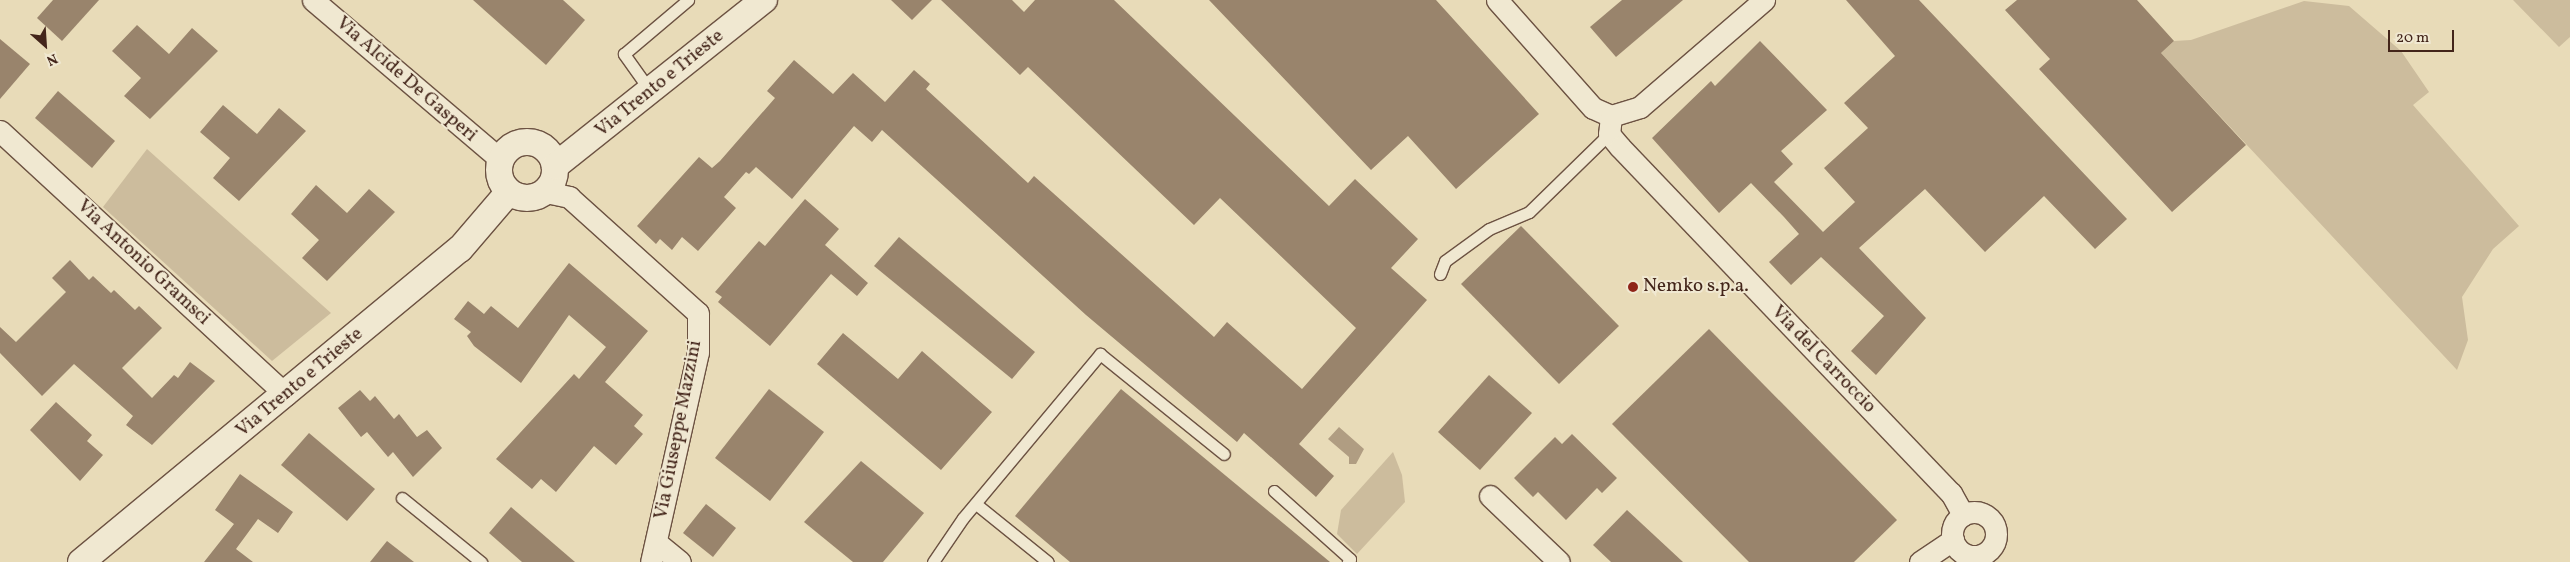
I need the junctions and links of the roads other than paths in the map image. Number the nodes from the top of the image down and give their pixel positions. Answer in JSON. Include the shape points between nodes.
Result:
{"nodes":[{"id":1,"x":313,"y":0,"type":"edge"},
{"id":2,"x":688,"y":0,"type":"edge"},
{"id":3,"x":764,"y":0,"type":"edge"},
{"id":4,"x":1498,"y":0,"type":"edge"},
{"id":5,"x":1764,"y":0,"type":"edge"},
{"id":6,"x":651,"y":92,"type":"junction"},
{"id":7,"x":1610,"y":125,"type":"junction"},
{"id":8,"x":0,"y":131,"type":"edge"},
{"id":9,"x":500,"y":159,"type":"junction"},
{"id":10,"x":555,"y":166,"type":"junction"},
{"id":11,"x":546,"y":192,"type":"junction"},
{"id":12,"x":508,"y":193,"type":"junction"},
{"id":13,"x":1440,"y":274,"type":"dead end"},
{"id":14,"x":286,"y":395,"type":"junction"},
{"id":15,"x":1224,"y":454,"type":"dead end"},
{"id":16,"x":1274,"y":491,"type":"dead end"},
{"id":17,"x":1490,"y":496,"type":"dead end"},
{"id":18,"x":402,"y":498,"type":"dead end"},
{"id":19,"x":976,"y":504,"type":"junction"},
{"id":20,"x":1963,"y":515,"type":"junction"},
{"id":21,"x":1953,"y":540,"type":"junction"},
{"id":22,"x":654,"y":553,"type":"edge"},
{"id":23,"x":81,"y":562,"type":"edge"},
{"id":24,"x":481,"y":562,"type":"edge"},
{"id":25,"x":680,"y":562,"type":"edge"},
{"id":26,"x":933,"y":562,"type":"edge"},
{"id":27,"x":1048,"y":562,"type":"edge"},
{"id":28,"x":1348,"y":562,"type":"edge"},
{"id":29,"x":1559,"y":562,"type":"edge"},
{"id":30,"x":1920,"y":562,"type":"edge"}],
"edges":[{"from":1,"to":9,"type":"street","name":"Via Alcide De Gasperi"},
{"from":2,"to":6,"type":"lane","via":[[624,54]]},
{"from":3,"to":6,"type":"street","name":"Via Trento e Trieste"},
{"from":4,"to":7,"type":"street","name":"Via del Carroccio"},
{"from":5,"to":7,"type":"street","via":[[1640,107]]},
{"from":6,"to":10,"type":"street","name":"Via Trento e Trieste"},
{"from":7,"to":13,"type":"lane","via":[[1529,212],[1489,229],[1445,261]]},
{"from":7,"to":20,"type":"street","name":"Via del Carroccio","via":[[1951,493]]},
{"from":8,"to":14,"type":"street","name":"Via Antonio Gramsci"},
{"from":9,"to":10,"type":"street","via":[[512,146],[530,142],[546,149]]},
{"from":9,"to":12,"type":"street","via":[[499,177]]},
{"from":10,"to":11,"type":"street"},
{"from":11,"to":12,"type":"street","via":[[531,199]]},
{"from":11,"to":22,"type":"street","name":"Via Giuseppe Mazzini","via":[[569,197],[698,313],[698,352]]},
{"from":12,"to":14,"type":"street","name":"Via Trento e Trieste","via":[[460,248]]},
{"from":14,"to":23,"type":"street","name":"Via Trento e Trieste"},
{"from":15,"to":19,"type":"lane","via":[[1100,354]]},
{"from":16,"to":28,"type":"lane","via":[[1350,559]]},
{"from":17,"to":29,"type":"street"},
{"from":18,"to":24,"type":"lane"},
{"from":19,"to":26,"type":"lane"},
{"from":19,"to":27,"type":"lane"},
{"from":20,"to":21,"type":"street","via":[[1954,526]]},
{"from":20,"to":21,"type":"street","via":[[1977,512],[1990,518],[1996,531],[1994,545],[1983,554],[1968,555]]},
{"from":21,"to":30,"type":"street"},
{"from":22,"to":25,"type":"street"}]}
